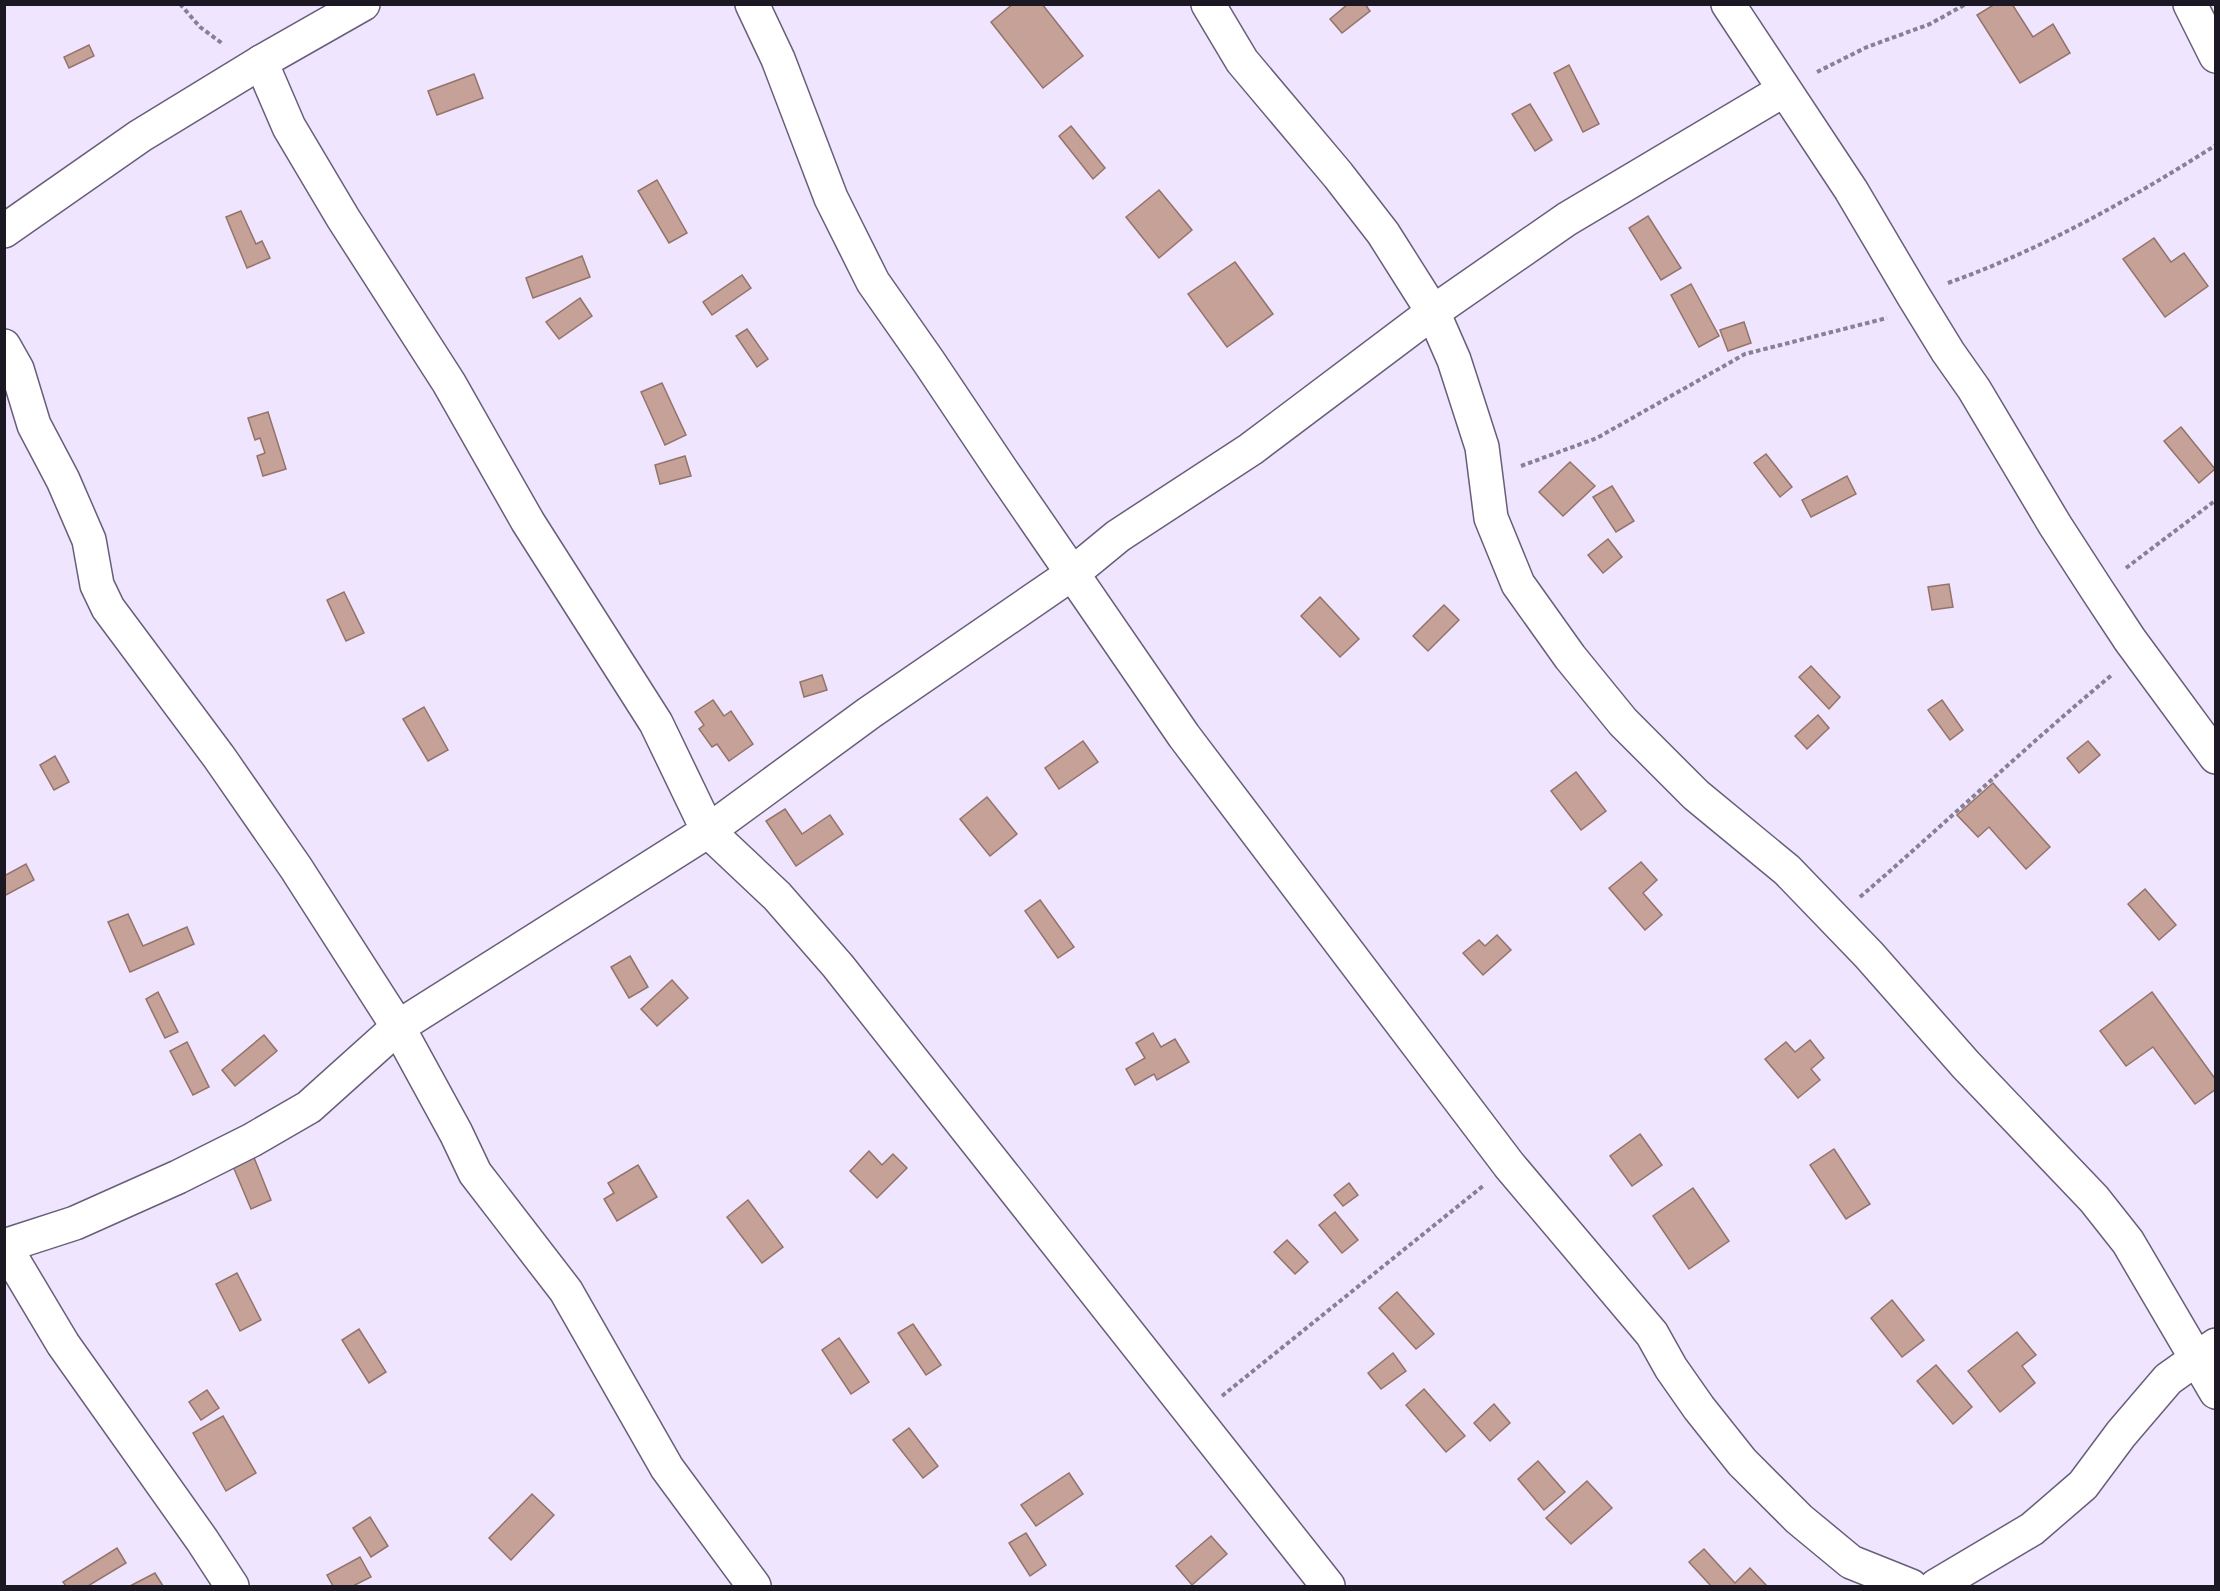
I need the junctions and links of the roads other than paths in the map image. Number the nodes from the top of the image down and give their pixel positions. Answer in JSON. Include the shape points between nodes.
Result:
{"nodes":[{"id":1,"x":363,"y":4,"type":"edge"},
{"id":2,"x":752,"y":4,"type":"edge"},
{"id":3,"x":1208,"y":4,"type":"edge"},
{"id":4,"x":1728,"y":4,"type":"edge"},
{"id":5,"x":2190,"y":4,"type":"edge"},
{"id":6,"x":2216,"y":56,"type":"edge"},
{"id":7,"x":261,"y":62,"type":"junction"},
{"id":8,"x":1784,"y":90,"type":"junction"},
{"id":9,"x":4,"y":231,"type":"edge"},
{"id":10,"x":1433,"y":312,"type":"junction"},
{"id":11,"x":4,"y":346,"type":"edge"},
{"id":12,"x":1073,"y":573,"type":"junction"},
{"id":13,"x":2216,"y":756,"type":"edge"},
{"id":14,"x":708,"y":831,"type":"junction"},
{"id":15,"x":398,"y":1027,"type":"junction"},
{"id":16,"x":5,"y":1246,"type":"edge"},
{"id":17,"x":2205,"y":1352,"type":"edge"},
{"id":18,"x":2216,"y":1392,"type":"edge"},
{"id":19,"x":232,"y":1587,"type":"edge"},
{"id":20,"x":754,"y":1587,"type":"edge"},
{"id":21,"x":1328,"y":1587,"type":"edge"},
{"id":22,"x":1911,"y":1587,"type":"edge"},
{"id":23,"x":1936,"y":1587,"type":"edge"}],
"edges":[{"from":1,"to":7,"type":"street"},
{"from":2,"to":12,"type":"street","via":[[778,59],[831,198],[873,282]]},
{"from":3,"to":10,"type":"street","via":[[1242,61],[1383,233]]},
{"from":4,"to":8,"type":"street"},
{"from":5,"to":6,"type":"street"},
{"from":7,"to":9,"type":"street","via":[[140,136]]},
{"from":7,"to":14,"type":"street","via":[[289,127],[449,383],[528,522],[656,723]]},
{"from":8,"to":10,"type":"street","via":[[1567,219]]},
{"from":8,"to":13,"type":"street","via":[[1851,190],[2097,590]]},
{"from":10,"to":12,"type":"street","via":[[1251,449],[1118,536]]},
{"from":10,"to":17,"type":"street","via":[[1454,360],[1482,447],[1491,519],[1518,584],[1570,657],[1623,722],[1696,795],[1787,870],[2094,1199]]},
{"from":11,"to":15,"type":"street","via":[[17,369],[34,424],[89,540],[98,585],[108,608],[296,868]]},
{"from":12,"to":14,"type":"street","via":[[869,712]]},
{"from":12,"to":22,"type":"street","via":[[1184,736],[1509,1165],[1652,1334],[1699,1408],[1742,1462],[1799,1519],[1851,1562]]},
{"from":14,"to":15,"type":"street"},
{"from":14,"to":21,"type":"street","via":[[777,896],[838,966]]},
{"from":15,"to":16,"type":"street","via":[[309,1107],[252,1140],[75,1223]]},
{"from":15,"to":20,"type":"street","via":[[475,1173],[566,1291],[667,1468]]},
{"from":16,"to":19,"type":"street","via":[[63,1344]]},
{"from":17,"to":18,"type":"street"},
{"from":17,"to":23,"type":"street","via":[[2168,1378],[2083,1485],[2032,1529]]}]}
